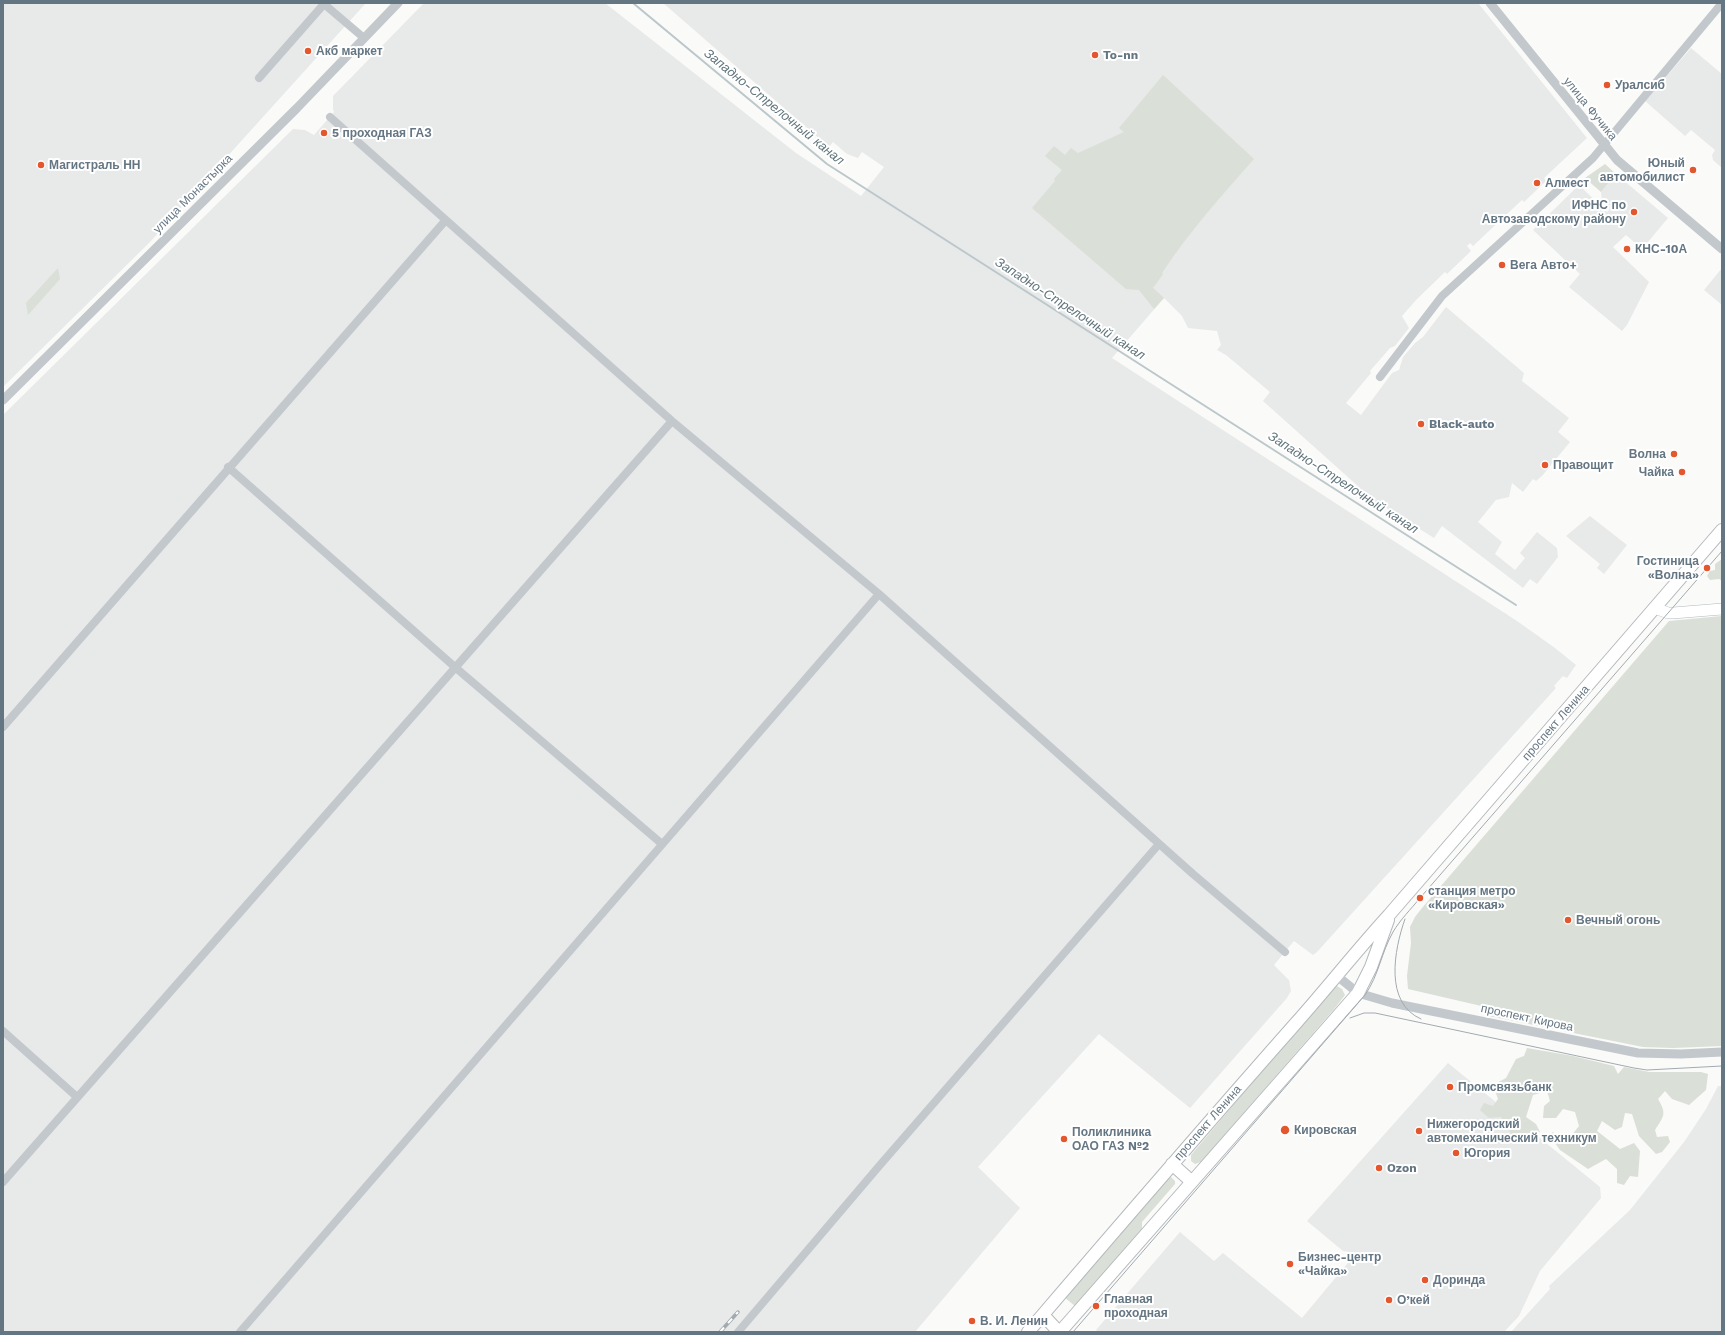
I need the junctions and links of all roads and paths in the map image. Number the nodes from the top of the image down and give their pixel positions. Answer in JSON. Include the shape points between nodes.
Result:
{"nodes":[{"id":1,"x":398,"y":3,"type":"edge"},
{"id":2,"x":1490,"y":3,"type":"edge"},
{"id":3,"x":1722,"y":3,"type":"edge"},
{"id":4,"x":364,"y":38,"type":"junction"},
{"id":5,"x":259,"y":78,"type":"dead end"},
{"id":6,"x":330,"y":117,"type":"dead end"},
{"id":7,"x":1603,"y":145,"type":"junction"},
{"id":8,"x":445,"y":221,"type":"junction"},
{"id":9,"x":1722,"y":249,"type":"edge"},
{"id":10,"x":1380,"y":377,"type":"dead end"},
{"id":11,"x":3,"y":400,"type":"edge"},
{"id":12,"x":672,"y":421,"type":"junction"},
{"id":13,"x":228,"y":467,"type":"junction"},
{"id":14,"x":1722,"y":530,"type":"edge"},
{"id":15,"x":878,"y":594,"type":"junction"},
{"id":16,"x":1655,"y":608,"type":"junction"},
{"id":17,"x":1722,"y":609,"type":"edge"},
{"id":18,"x":456,"y":668,"type":"junction"},
{"id":19,"x":3,"y":727,"type":"edge"},
{"id":20,"x":662,"y":844,"type":"junction"},
{"id":21,"x":1159,"y":844,"type":"junction"},
{"id":22,"x":1389,"y":915,"type":"junction"},
{"id":23,"x":1285,"y":952,"type":"dead end"},
{"id":24,"x":1336,"y":975,"type":"junction"},
{"id":25,"x":1358,"y":993,"type":"junction"},
{"id":26,"x":3,"y":1031,"type":"edge"},
{"id":27,"x":1722,"y":1052,"type":"edge"},
{"id":28,"x":77,"y":1098,"type":"junction"},
{"id":29,"x":1172,"y":1164,"type":"junction"},
{"id":30,"x":1192,"y":1181,"type":"junction"},
{"id":31,"x":3,"y":1182,"type":"edge"},
{"id":32,"x":1043,"y":1315,"type":"junction"},
{"id":33,"x":240,"y":1332,"type":"edge"},
{"id":34,"x":738,"y":1332,"type":"edge"},
{"id":35,"x":1028,"y":1332,"type":"edge"},
{"id":36,"x":1060,"y":1332,"type":"edge"}],
"edges":[{"from":1,"to":4,"type":"street","name":"улица Монастырка"},
{"from":2,"to":7,"type":"street","name":"улица Фучика"},
{"from":3,"to":7,"type":"street"},
{"from":4,"to":5,"type":"street","via":[[324,4]]},
{"from":4,"to":11,"type":"street","name":"улица Монастырка"},
{"from":6,"to":8,"type":"street"},
{"from":7,"to":9,"type":"street","name":"улица Фучика","via":[[1632,174]]},
{"from":7,"to":10,"type":"street","via":[[1593,158],[1442,296]]},
{"from":8,"to":12,"type":"street"},
{"from":8,"to":13,"type":"street"},
{"from":12,"to":15,"type":"street"},
{"from":12,"to":18,"type":"street"},
{"from":13,"to":18,"type":"street"},
{"from":13,"to":19,"type":"street"},
{"from":14,"to":16,"type":"main road","name":"проспект Ленина"},
{"from":15,"to":20,"type":"street"},
{"from":15,"to":21,"type":"street"},
{"from":16,"to":17,"type":"main road","via":[[1668,613]]},
{"from":16,"to":22,"type":"main road","name":"проспект Ленина"},
{"from":18,"to":20,"type":"street"},
{"from":18,"to":28,"type":"street"},
{"from":20,"to":33,"type":"street"},
{"from":21,"to":23,"type":"street"},
{"from":21,"to":34,"type":"street"},
{"from":22,"to":24,"type":"main road","name":"проспект Ленина"},
{"from":22,"to":25,"type":"main road","name":"проспект Ленина","via":[[1371,967]]},
{"from":24,"to":25,"type":"street","name":"проспект Кирова"},
{"from":24,"to":29,"type":"main road","name":"проспект Ленина"},
{"from":25,"to":27,"type":"street","name":"проспект Кирова","via":[[1392,1003],[1638,1053]]},
{"from":25,"to":30,"type":"main road","name":"проспект Ленина"},
{"from":26,"to":28,"type":"street"},
{"from":28,"to":31,"type":"street"},
{"from":29,"to":30,"type":"main road"},
{"from":29,"to":32,"type":"main road","name":"проспект Ленина"},
{"from":30,"to":36,"type":"main road","name":"проспект Ленина"},
{"from":32,"to":35,"type":"main road","name":"проспект Ленина"},
{"from":32,"to":36,"type":"main road"}]}
